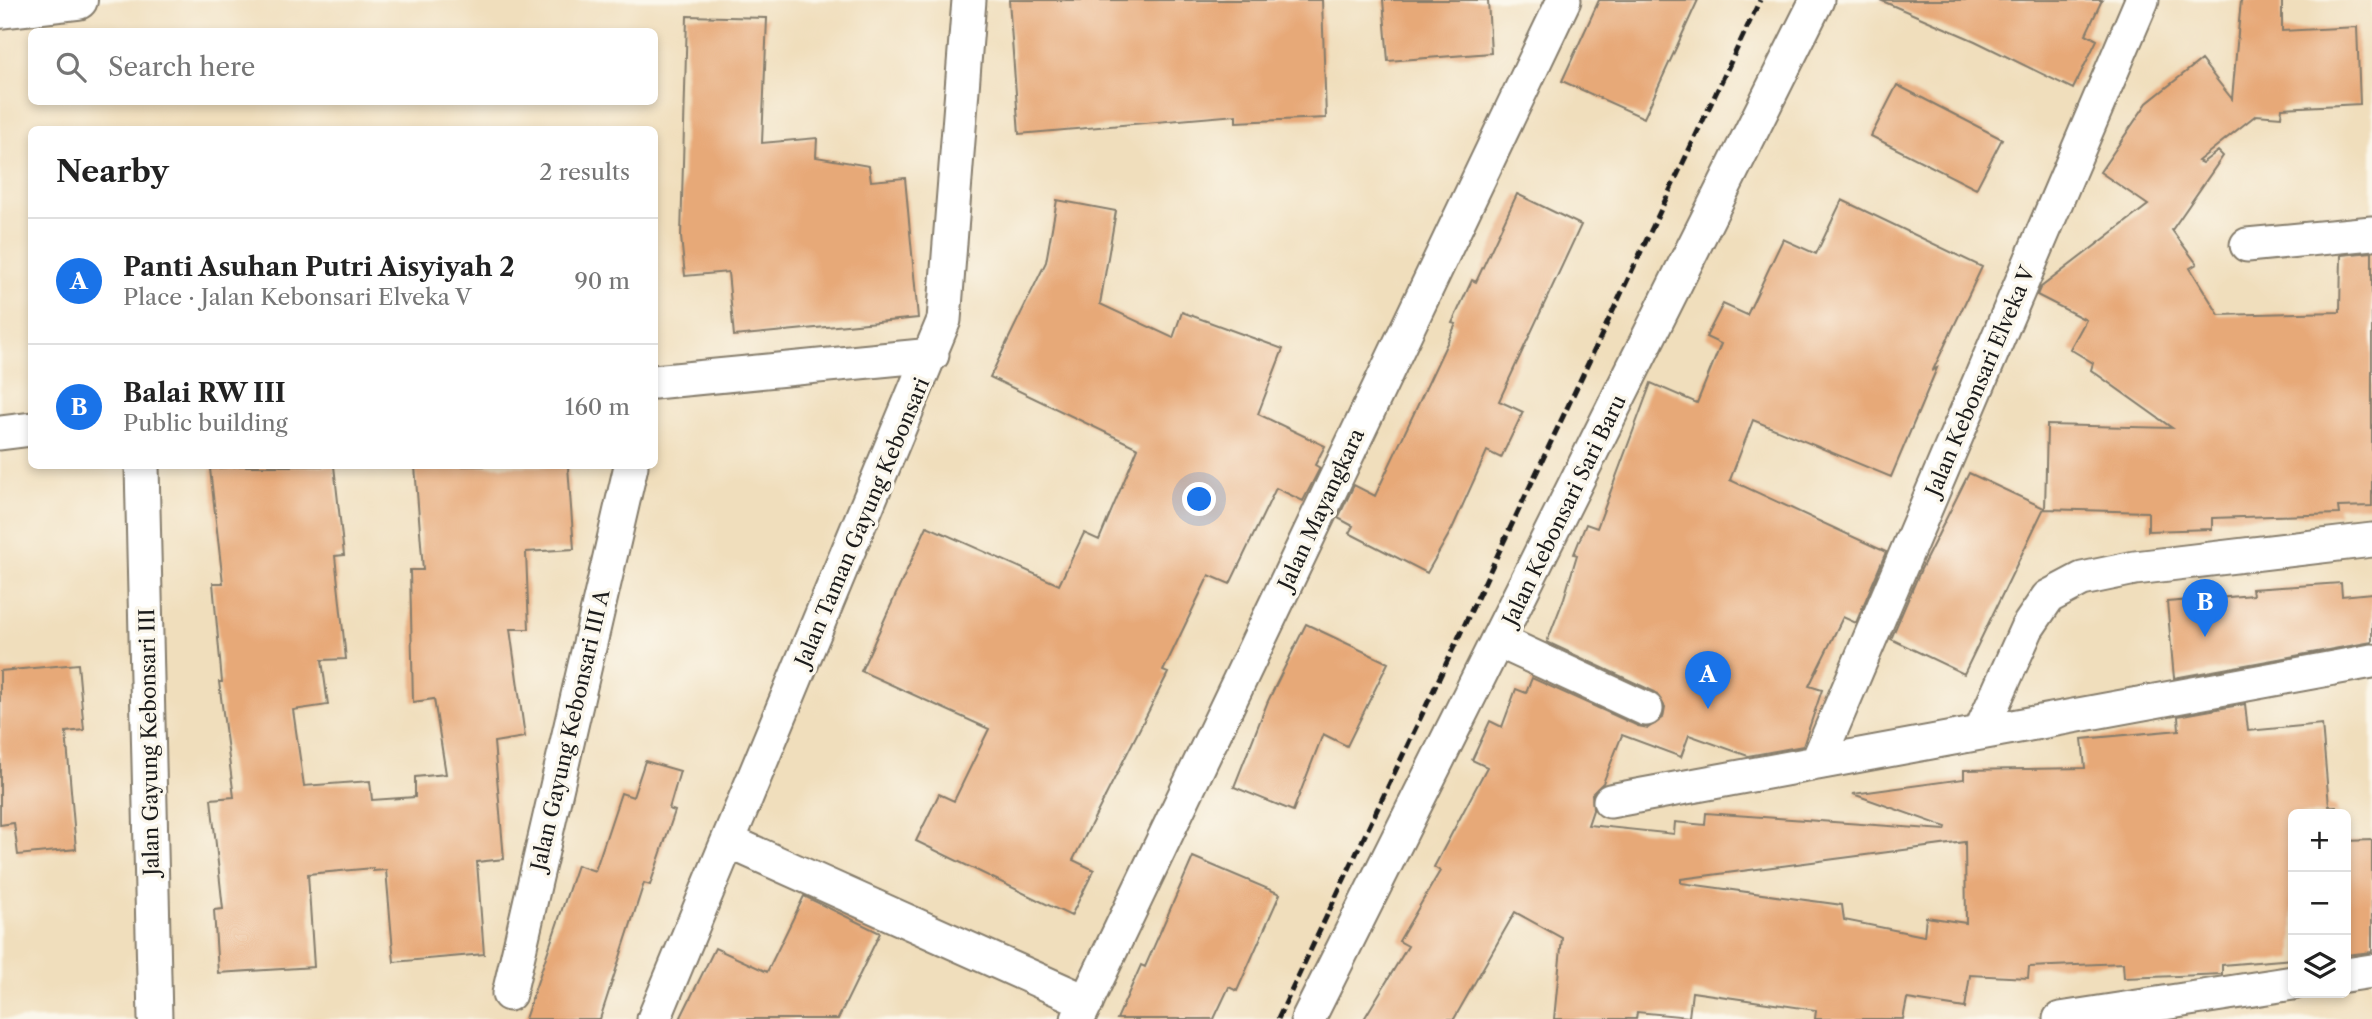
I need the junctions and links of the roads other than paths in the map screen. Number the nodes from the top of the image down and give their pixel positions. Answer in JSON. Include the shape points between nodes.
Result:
{"nodes":[{"id":1,"x":78,"y":0,"type":"edge"},
{"id":2,"x":969,"y":0,"type":"edge"},
{"id":3,"x":1564,"y":0,"type":"edge"},
{"id":4,"x":1816,"y":0,"type":"edge"},
{"id":5,"x":2142,"y":0,"type":"edge"},
{"id":6,"x":0,"y":9,"type":"edge"},
{"id":7,"x":2372,"y":233,"type":"edge"},
{"id":8,"x":2247,"y":245,"type":"dead end"},
{"id":9,"x":932,"y":355,"type":"junction"},
{"id":10,"x":658,"y":382,"type":"edge"},
{"id":11,"x":28,"y":430,"type":"edge"},
{"id":12,"x":0,"y":433,"type":"edge"},
{"id":13,"x":142,"y":469,"type":"edge"},
{"id":14,"x":630,"y":469,"type":"edge"},
{"id":15,"x":2372,"y":540,"type":"edge"},
{"id":16,"x":1499,"y":641,"type":"junction"},
{"id":17,"x":2372,"y":661,"type":"edge"},
{"id":18,"x":1646,"y":709,"type":"dead end"},
{"id":19,"x":1980,"y":733,"type":"junction"},
{"id":20,"x":1817,"y":763,"type":"junction"},
{"id":21,"x":1610,"y":801,"type":"dead end"},
{"id":22,"x":728,"y":841,"type":"junction"},
{"id":23,"x":2372,"y":971,"type":"edge"},
{"id":24,"x":2351,"y":974,"type":"edge"},
{"id":25,"x":2288,"y":984,"type":"edge"},
{"id":26,"x":509,"y":995,"type":"dead end"},
{"id":27,"x":1083,"y":1010,"type":"edge"},
{"id":28,"x":155,"y":1019,"type":"edge"},
{"id":29,"x":654,"y":1019,"type":"edge"},
{"id":30,"x":1308,"y":1019,"type":"edge"},
{"id":31,"x":2060,"y":1019,"type":"edge"}],
"edges":[{"from":1,"to":6,"type":"main road"},
{"from":2,"to":9,"type":"street","name":"Jalan Taman Gayung Kebonsari","via":[[949,274],[944,320]]},
{"from":3,"to":27,"type":"street","name":"Jalan Mayangkara"},
{"from":4,"to":16,"type":"street","name":"Jalan Kebonsari Sari Baru"},
{"from":5,"to":20,"type":"street","name":"Jalan Kebonsari Elveka V"},
{"from":7,"to":8,"type":"street"},
{"from":9,"to":10,"type":"street"},
{"from":9,"to":22,"type":"street","name":"Jalan Taman Gayung Kebonsari"},
{"from":11,"to":12,"type":"street"},
{"from":13,"to":28,"type":"street","name":"Jalan Gayung Kebonsari III"},
{"from":14,"to":26,"type":"street","name":"Jalan Gayung Kebonsari III A"},
{"from":15,"to":19,"type":"street","via":[[2135,568],[2082,579],[2048,597],[2027,628]]},
{"from":16,"to":18,"type":"street"},
{"from":16,"to":30,"type":"street","name":"Jalan Kebonsari Sari Baru"},
{"from":17,"to":19,"type":"street"},
{"from":19,"to":20,"type":"street"},
{"from":20,"to":21,"type":"street"},
{"from":22,"to":27,"type":"street"},
{"from":22,"to":29,"type":"street","name":"Jalan Taman Gayung Kebonsari"},
{"from":23,"to":24,"type":"street"},
{"from":25,"to":31,"type":"street"}]}
